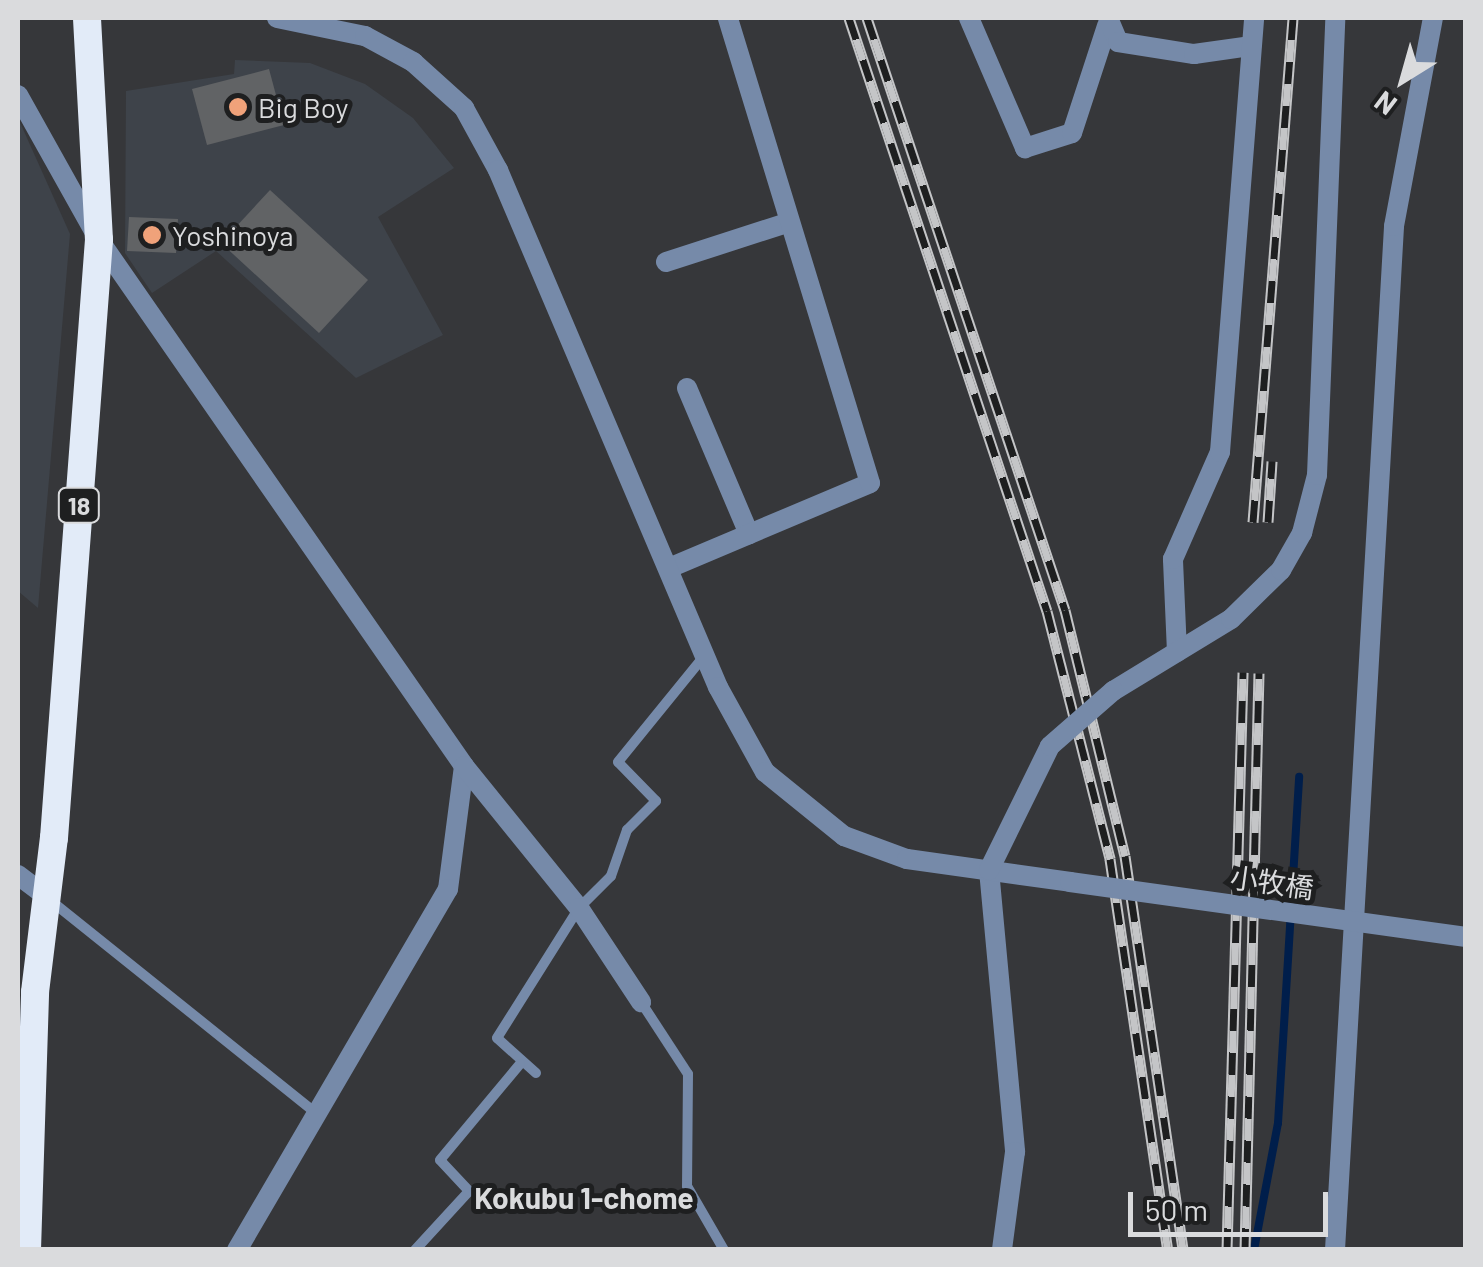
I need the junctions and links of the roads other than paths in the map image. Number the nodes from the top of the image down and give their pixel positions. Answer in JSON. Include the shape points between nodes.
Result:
{"nodes":[{"id":1,"x":88,"y":18,"type":"edge"},
{"id":2,"x":278,"y":18,"type":"edge"},
{"id":3,"x":728,"y":18,"type":"edge"},
{"id":4,"x":969,"y":18,"type":"edge"},
{"id":5,"x":1254,"y":18,"type":"edge"},
{"id":6,"x":1335,"y":18,"type":"edge"},
{"id":7,"x":1434,"y":18,"type":"edge"},
{"id":8,"x":1108,"y":22,"type":"edge"},
{"id":9,"x":1251,"y":46,"type":"junction"},
{"id":10,"x":18,"y":95,"type":"edge"},
{"id":11,"x":787,"y":223,"type":"junction"},
{"id":12,"x":99,"y":240,"type":"junction"},
{"id":13,"x":666,"y":262,"type":"dead end"},
{"id":14,"x":687,"y":388,"type":"dead end"},
{"id":15,"x":749,"y":534,"type":"junction"},
{"id":16,"x":668,"y":568,"type":"junction"},
{"id":17,"x":1177,"y":652,"type":"junction"},
{"id":18,"x":705,"y":656,"type":"junction"},
{"id":19,"x":464,"y":766,"type":"junction"},
{"id":20,"x":989,"y":870,"type":"junction"},
{"id":21,"x":18,"y":876,"type":"edge"},
{"id":22,"x":48,"y":898,"type":"junction"},
{"id":23,"x":579,"y":908,"type":"junction"},
{"id":24,"x":1466,"y":936,"type":"edge"},
{"id":25,"x":35,"y":992,"type":"junction"},
{"id":26,"x":641,"y":1002,"type":"joint"},
{"id":27,"x":18,"y":1016,"type":"edge"},
{"id":28,"x":520,"y":1064,"type":"junction"},
{"id":29,"x":536,"y":1074,"type":"dead end"},
{"id":30,"x":318,"y":1115,"type":"junction"},
{"id":31,"x":27,"y":1250,"type":"edge"},
{"id":32,"x":237,"y":1250,"type":"edge"},
{"id":33,"x":415,"y":1250,"type":"edge"},
{"id":34,"x":724,"y":1250,"type":"edge"},
{"id":35,"x":1002,"y":1250,"type":"edge"},
{"id":36,"x":1335,"y":1250,"type":"edge"}],
"edges":[{"from":1,"to":12,"type":"highway","number":"18"},
{"from":2,"to":16,"type":"street","name":"小牧橋","via":[[366,36],[412,62],[464,108],[498,170]]},
{"from":3,"to":11,"type":"street"},
{"from":4,"to":8,"type":"street","via":[[1025,148],[1072,134]]},
{"from":5,"to":9,"type":"street"},
{"from":6,"to":17,"type":"street","via":[[1311,506],[1290,556],[1261,593]]},
{"from":7,"to":36,"type":"street","via":[[1394,226]]},
{"from":8,"to":9,"type":"street","via":[[1118,42],[1194,54]]},
{"from":9,"to":17,"type":"street","via":[[1220,452],[1173,559]]},
{"from":10,"to":12,"type":"street"},
{"from":11,"to":13,"type":"street"},
{"from":11,"to":15,"type":"street","via":[[870,483]]},
{"from":12,"to":19,"type":"street"},
{"from":12,"to":22,"type":"highway","number":"18"},
{"from":14,"to":15,"type":"street"},
{"from":15,"to":16,"type":"street"},
{"from":16,"to":18,"type":"street","name":"小牧橋"},
{"from":17,"to":20,"type":"street","bridge":true,"via":[[1113,691],[1050,746]]},
{"from":18,"to":20,"type":"street","name":"小牧橋","via":[[765,772],[798,804],[844,836],[907,860]]},
{"from":18,"to":23,"type":"lane","via":[[618,762],[656,801],[627,830],[611,876]]},
{"from":19,"to":23,"type":"street"},
{"from":19,"to":30,"type":"street","via":[[448,890]]},
{"from":20,"to":24,"type":"street","name":"小牧橋","bridge":true},
{"from":20,"to":35,"type":"street","via":[[1016,1164]]},
{"from":21,"to":22,"type":"street"},
{"from":22,"to":25,"type":"highway","number":"18"},
{"from":22,"to":30,"type":"lane"},
{"from":23,"to":26,"type":"street"},
{"from":23,"to":28,"type":"lane","via":[[497,1038]]},
{"from":25,"to":27,"type":"highway","number":"18"},
{"from":25,"to":31,"type":"highway"},
{"from":26,"to":34,"type":"lane","via":[[688,1074],[687,1186]]},
{"from":28,"to":29,"type":"lane"},
{"from":28,"to":33,"type":"lane","via":[[440,1160],[469,1191]]},
{"from":30,"to":32,"type":"street"}]}
